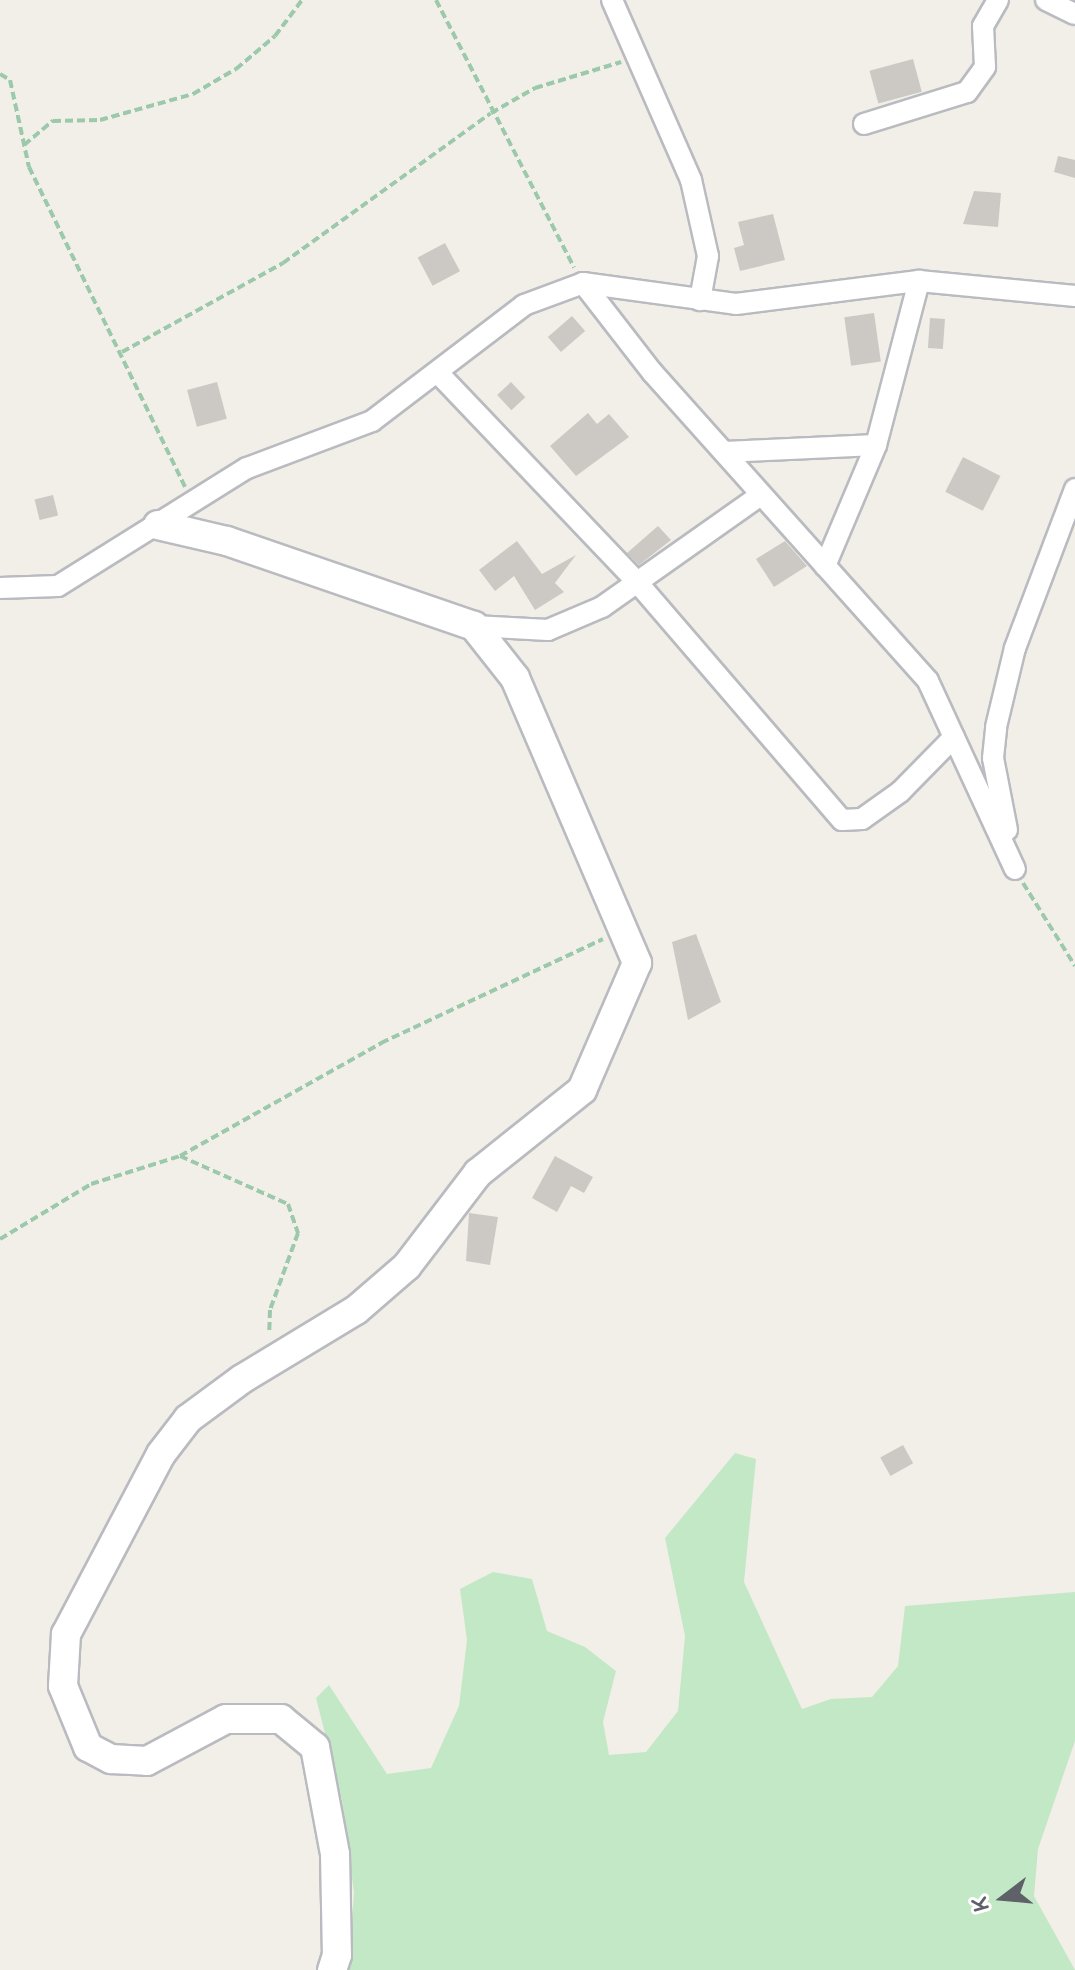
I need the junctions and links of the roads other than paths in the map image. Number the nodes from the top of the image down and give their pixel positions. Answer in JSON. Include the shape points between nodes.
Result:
{"nodes":[{"id":1,"x":612,"y":0,"type":"edge"},
{"id":2,"x":998,"y":0,"type":"edge"},
{"id":3,"x":1046,"y":0,"type":"edge"},
{"id":4,"x":1075,"y":14,"type":"edge"},
{"id":5,"x":864,"y":124,"type":"dead end"},
{"id":6,"x":919,"y":281,"type":"junction"},
{"id":7,"x":583,"y":283,"type":"junction"},
{"id":8,"x":1075,"y":296,"type":"edge"},
{"id":9,"x":700,"y":300,"type":"junction"},
{"id":10,"x":440,"y":375,"type":"junction"},
{"id":11,"x":876,"y":445,"type":"junction"},
{"id":12,"x":724,"y":452,"type":"junction"},
{"id":13,"x":1075,"y":489,"type":"edge"},
{"id":14,"x":761,"y":495,"type":"junction"},
{"id":15,"x":158,"y":525,"type":"junction"},
{"id":16,"x":825,"y":566,"type":"junction"},
{"id":17,"x":637,"y":582,"type":"junction"},
{"id":18,"x":0,"y":588,"type":"edge"},
{"id":19,"x":474,"y":626,"type":"junction"},
{"id":20,"x":954,"y":737,"type":"junction"},
{"id":21,"x":332,"y":1970,"type":"edge"}],
"edges":[{"from":1,"to":9,"type":"street","via":[[691,180],[708,256]]},
{"from":2,"to":5,"type":"street","via":[[983,26],[985,67],[967,92]]},
{"from":3,"to":4,"type":"street"},
{"from":6,"to":8,"type":"street"},
{"from":6,"to":9,"type":"street","via":[[736,304]]},
{"from":6,"to":11,"type":"street"},
{"from":7,"to":9,"type":"street"},
{"from":7,"to":10,"type":"street","via":[[524,305]]},
{"from":7,"to":12,"type":"street"},
{"from":10,"to":15,"type":"street","via":[[372,421],[247,468]]},
{"from":10,"to":17,"type":"street"},
{"from":11,"to":12,"type":"street"},
{"from":11,"to":16,"type":"street"},
{"from":12,"to":14,"type":"street"},
{"from":13,"to":20,"type":"street","via":[[1015,648],[996,727],[997,790],[1015,869]]},
{"from":14,"to":16,"type":"street"},
{"from":14,"to":17,"type":"street"},
{"from":15,"to":18,"type":"street","via":[[58,586]]},
{"from":15,"to":19,"type":"street","via":[[227,541]]},
{"from":16,"to":20,"type":"street","via":[[928,681]]},
{"from":17,"to":19,"type":"street","via":[[602,607],[548,630]]},
{"from":17,"to":20,"type":"street","via":[[842,820],[862,819],[900,792]]},
{"from":19,"to":21,"type":"street","via":[[515,678],[637,963],[582,1090],[478,1173],[407,1266],[366,1302],[188,1419],[161,1454],[66,1634],[63,1686],[88,1747],[111,1759],[147,1761],[226,1719],[281,1719],[315,1747],[335,1854],[337,1955]]}]}
